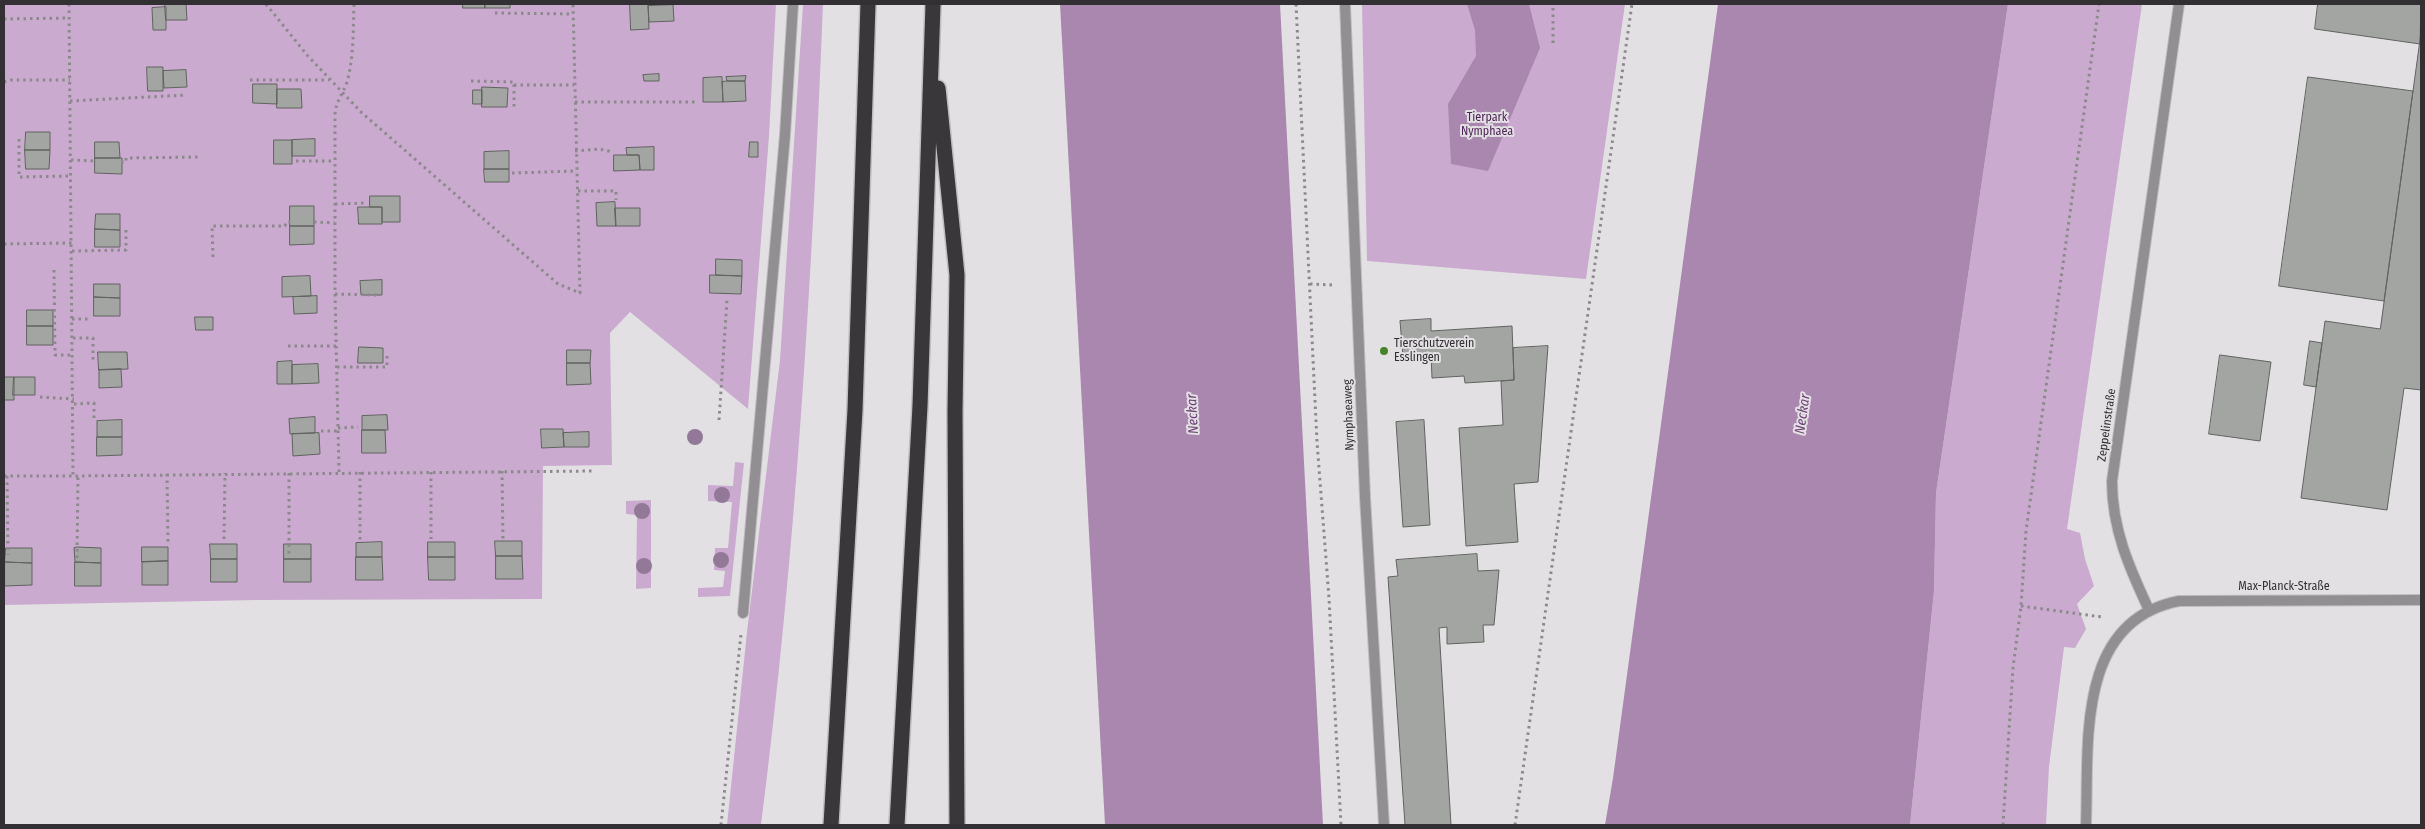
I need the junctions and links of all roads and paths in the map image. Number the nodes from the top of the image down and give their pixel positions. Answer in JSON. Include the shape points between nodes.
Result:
{"nodes":[{"id":1,"x":69,"y":4,"type":"edge"},
{"id":2,"x":266,"y":4,"type":"edge"},
{"id":3,"x":354,"y":4,"type":"edge"},
{"id":4,"x":573,"y":4,"type":"edge"},
{"id":5,"x":793,"y":4,"type":"edge"},
{"id":6,"x":868,"y":4,"type":"edge"},
{"id":7,"x":933,"y":4,"type":"edge"},
{"id":8,"x":1296,"y":4,"type":"edge"},
{"id":9,"x":1345,"y":4,"type":"edge"},
{"id":10,"x":1553,"y":4,"type":"edge"},
{"id":11,"x":1632,"y":4,"type":"edge"},
{"id":12,"x":2099,"y":4,"type":"edge"},
{"id":13,"x":2179,"y":4,"type":"edge"},
{"id":14,"x":495,"y":13,"type":"dead end"},
{"id":15,"x":572,"y":14,"type":"junction"},
{"id":16,"x":69,"y":18,"type":"junction"},
{"id":17,"x":4,"y":19,"type":"edge"},
{"id":18,"x":932,"y":30,"type":"junction"},
{"id":19,"x":1553,"y":43,"type":"dead end"},
{"id":20,"x":70,"y":80,"type":"junction"},
{"id":21,"x":250,"y":80,"type":"dead end"},
{"id":22,"x":330,"y":80,"type":"junction"},
{"id":23,"x":471,"y":81,"type":"dead end"},
{"id":24,"x":4,"y":82,"type":"edge"},
{"id":25,"x":514,"y":85,"type":"junction"},
{"id":26,"x":574,"y":85,"type":"junction"},
{"id":27,"x":342,"y":92,"type":"junction"},
{"id":28,"x":186,"y":95,"type":"dead end"},
{"id":29,"x":70,"y":101,"type":"junction"},
{"id":30,"x":575,"y":102,"type":"junction"},
{"id":31,"x":696,"y":102,"type":"dead end"},
{"id":32,"x":514,"y":110,"type":"dead end"},
{"id":33,"x":19,"y":139,"type":"dead end"},
{"id":34,"x":575,"y":151,"type":"junction"},
{"id":35,"x":613,"y":152,"type":"dead end"},
{"id":36,"x":199,"y":157,"type":"dead end"},
{"id":37,"x":71,"y":160,"type":"junction"},
{"id":38,"x":95,"y":161,"type":"dead end"},
{"id":39,"x":296,"y":161,"type":"dead end"},
{"id":40,"x":334,"y":161,"type":"junction"},
{"id":41,"x":122,"y":162,"type":"dead end"},
{"id":42,"x":576,"y":171,"type":"junction"},
{"id":43,"x":512,"y":173,"type":"dead end"},
{"id":44,"x":70,"y":176,"type":"junction"},
{"id":45,"x":578,"y":191,"type":"junction"},
{"id":46,"x":616,"y":200,"type":"dead end"},
{"id":47,"x":367,"y":203,"type":"dead end"},
{"id":48,"x":335,"y":204,"type":"junction"},
{"id":49,"x":290,"y":222,"type":"dead end"},
{"id":50,"x":314,"y":222,"type":"dead end"},
{"id":51,"x":334,"y":222,"type":"junction"},
{"id":52,"x":126,"y":228,"type":"dead end"},
{"id":53,"x":72,"y":243,"type":"junction"},
{"id":54,"x":4,"y":244,"type":"edge"},
{"id":55,"x":72,"y":251,"type":"junction"},
{"id":56,"x":214,"y":257,"type":"dead end"},
{"id":57,"x":54,"y":270,"type":"dead end"},
{"id":58,"x":335,"y":294,"type":"junction"},
{"id":59,"x":379,"y":295,"type":"dead end"},
{"id":60,"x":727,"y":300,"type":"dead end"},
{"id":61,"x":72,"y":319,"type":"junction"},
{"id":62,"x":92,"y":319,"type":"dead end"},
{"id":63,"x":73,"y":338,"type":"junction"},
{"id":64,"x":288,"y":346,"type":"dead end"},
{"id":65,"x":336,"y":346,"type":"junction"},
{"id":66,"x":388,"y":354,"type":"dead end"},
{"id":67,"x":73,"y":355,"type":"junction"},
{"id":68,"x":93,"y":361,"type":"dead end"},
{"id":69,"x":337,"y":367,"type":"junction"},
{"id":70,"x":40,"y":397,"type":"dead end"},
{"id":71,"x":74,"y":399,"type":"junction"},
{"id":72,"x":74,"y":404,"type":"junction"},
{"id":73,"x":94,"y":419,"type":"dead end"},
{"id":74,"x":719,"y":420,"type":"dead end"},
{"id":75,"x":358,"y":427,"type":"dead end"},
{"id":76,"x":338,"y":430,"type":"junction"},
{"id":77,"x":321,"y":431,"type":"dead end"},
{"id":78,"x":502,"y":471,"type":"junction"},
{"id":79,"x":592,"y":471,"type":"dead end"},
{"id":80,"x":339,"y":472,"type":"junction"},
{"id":81,"x":360,"y":472,"type":"junction"},
{"id":82,"x":431,"y":472,"type":"junction"},
{"id":83,"x":225,"y":473,"type":"junction"},
{"id":84,"x":289,"y":473,"type":"junction"},
{"id":85,"x":167,"y":474,"type":"junction"},
{"id":86,"x":78,"y":475,"type":"junction"},
{"id":87,"x":6,"y":476,"type":"edge"},
{"id":88,"x":73,"y":476,"type":"junction"},
{"id":89,"x":224,"y":539,"type":"dead end"},
{"id":90,"x":431,"y":539,"type":"dead end"},
{"id":91,"x":360,"y":540,"type":"dead end"},
{"id":92,"x":168,"y":542,"type":"dead end"},
{"id":93,"x":503,"y":542,"type":"dead end"},
{"id":94,"x":8,"y":555,"type":"dead end"},
{"id":95,"x":289,"y":555,"type":"dead end"},
{"id":96,"x":78,"y":558,"type":"dead end"},
{"id":97,"x":2421,"y":600,"type":"edge"},
{"id":98,"x":2021,"y":606,"type":"junction"},
{"id":99,"x":2149,"y":610,"type":"junction"},
{"id":100,"x":743,"y":612,"type":"joint"},
{"id":101,"x":2132,"y":621,"type":"junction"},
{"id":102,"x":721,"y":825,"type":"edge"},
{"id":103,"x":831,"y":825,"type":"edge"},
{"id":104,"x":897,"y":825,"type":"edge"},
{"id":105,"x":957,"y":825,"type":"edge"},
{"id":106,"x":1341,"y":825,"type":"edge"},
{"id":107,"x":1384,"y":825,"type":"edge"},
{"id":108,"x":1515,"y":825,"type":"edge"},
{"id":109,"x":2003,"y":825,"type":"edge"},
{"id":110,"x":2086,"y":825,"type":"edge"}],
"edges":[{"from":1,"to":16,"type":"path"},
{"from":2,"to":22,"type":"path"},
{"from":3,"to":27,"type":"path","via":[[352,46]]},
{"from":4,"to":15,"type":"path"},
{"from":5,"to":100,"type":"street","via":[[785,135]]},
{"from":6,"to":103,"type":"highway","via":[[855,410]]},
{"from":7,"to":18,"type":"highway"},
{"from":8,"to":106,"type":"path","via":[[1317,442]]},
{"from":9,"to":107,"type":"street","name":"Nymphaeaweg","via":[[1365,497]]},
{"from":10,"to":19,"type":"path"},
{"from":11,"to":108,"type":"path"},
{"from":12,"to":98,"type":"path","via":[[2026,531]]},
{"from":13,"to":99,"type":"street","name":"Zeppelinstraße","via":[[2112,481],[2114,517],[2122,550]]},
{"from":14,"to":15,"type":"path"},
{"from":15,"to":26,"type":"path"},
{"from":16,"to":17,"type":"path"},
{"from":16,"to":20,"type":"path"},
{"from":18,"to":104,"type":"highway","via":[[920,406]]},
{"from":18,"to":105,"type":"highway","via":[[957,275],[954,412]]},
{"from":20,"to":24,"type":"path"},
{"from":20,"to":29,"type":"path"},
{"from":21,"to":22,"type":"path"},
{"from":22,"to":27,"type":"path"},
{"from":23,"to":25,"type":"path","via":[[514,82]]},
{"from":25,"to":26,"type":"path"},
{"from":25,"to":32,"type":"path"},
{"from":26,"to":30,"type":"path"},
{"from":27,"to":40,"type":"path","via":[[335,106]]},
{"from":27,"to":45,"type":"path","via":[[558,284],[580,294]]},
{"from":28,"to":29,"type":"path"},
{"from":29,"to":37,"type":"path"},
{"from":30,"to":31,"type":"path"},
{"from":30,"to":34,"type":"path"},
{"from":33,"to":44,"type":"path","via":[[19,177]]},
{"from":34,"to":35,"type":"path","via":[[599,149]]},
{"from":34,"to":42,"type":"path"},
{"from":36,"to":41,"type":"path","via":[[126,158],[126,162]]},
{"from":37,"to":38,"type":"path"},
{"from":37,"to":44,"type":"path"},
{"from":39,"to":40,"type":"path"},
{"from":40,"to":48,"type":"path"},
{"from":42,"to":43,"type":"path"},
{"from":42,"to":45,"type":"path"},
{"from":44,"to":53,"type":"path"},
{"from":45,"to":46,"type":"path","via":[[616,190]]},
{"from":47,"to":48,"type":"path"},
{"from":48,"to":51,"type":"path"},
{"from":49,"to":56,"type":"path","via":[[285,226],[212,226]]},
{"from":50,"to":51,"type":"path"},
{"from":51,"to":58,"type":"path"},
{"from":52,"to":55,"type":"path","via":[[126,250]]},
{"from":53,"to":54,"type":"path"},
{"from":53,"to":55,"type":"path"},
{"from":55,"to":61,"type":"path"},
{"from":57,"to":67,"type":"path","via":[[55,355]]},
{"from":58,"to":59,"type":"path"},
{"from":58,"to":65,"type":"path"},
{"from":60,"to":74,"type":"path"},
{"from":61,"to":62,"type":"path"},
{"from":61,"to":63,"type":"path"},
{"from":63,"to":67,"type":"path"},
{"from":63,"to":68,"type":"path","via":[[93,338]]},
{"from":64,"to":65,"type":"path"},
{"from":65,"to":69,"type":"path"},
{"from":66,"to":69,"type":"path","via":[[387,367]]},
{"from":67,"to":71,"type":"path"},
{"from":69,"to":76,"type":"path"},
{"from":70,"to":71,"type":"path"},
{"from":71,"to":72,"type":"path"},
{"from":72,"to":73,"type":"path","via":[[94,403]]},
{"from":72,"to":88,"type":"path"},
{"from":75,"to":76,"type":"path"},
{"from":76,"to":77,"type":"path"},
{"from":76,"to":80,"type":"path"},
{"from":78,"to":79,"type":"path"},
{"from":78,"to":82,"type":"path"},
{"from":78,"to":93,"type":"path"},
{"from":80,"to":81,"type":"path"},
{"from":80,"to":84,"type":"path"},
{"from":81,"to":82,"type":"path"},
{"from":81,"to":91,"type":"path"},
{"from":82,"to":90,"type":"path"},
{"from":83,"to":84,"type":"path"},
{"from":83,"to":85,"type":"path"},
{"from":83,"to":89,"type":"path"},
{"from":84,"to":95,"type":"path"},
{"from":85,"to":86,"type":"path"},
{"from":85,"to":92,"type":"path"},
{"from":86,"to":88,"type":"path"},
{"from":86,"to":96,"type":"path"},
{"from":87,"to":88,"type":"path"},
{"from":87,"to":94,"type":"path"},
{"from":97,"to":99,"type":"street","name":"Max-Planck-Straße","via":[[2199,600],[2167,603]]},
{"from":98,"to":101,"type":"path"},
{"from":98,"to":109,"type":"path","via":[[2013,668]]},
{"from":99,"to":101,"type":"street"},
{"from":100,"to":102,"type":"path"},
{"from":101,"to":110,"type":"street","via":[[2110,646],[2097,678],[2090,720]]}]}
